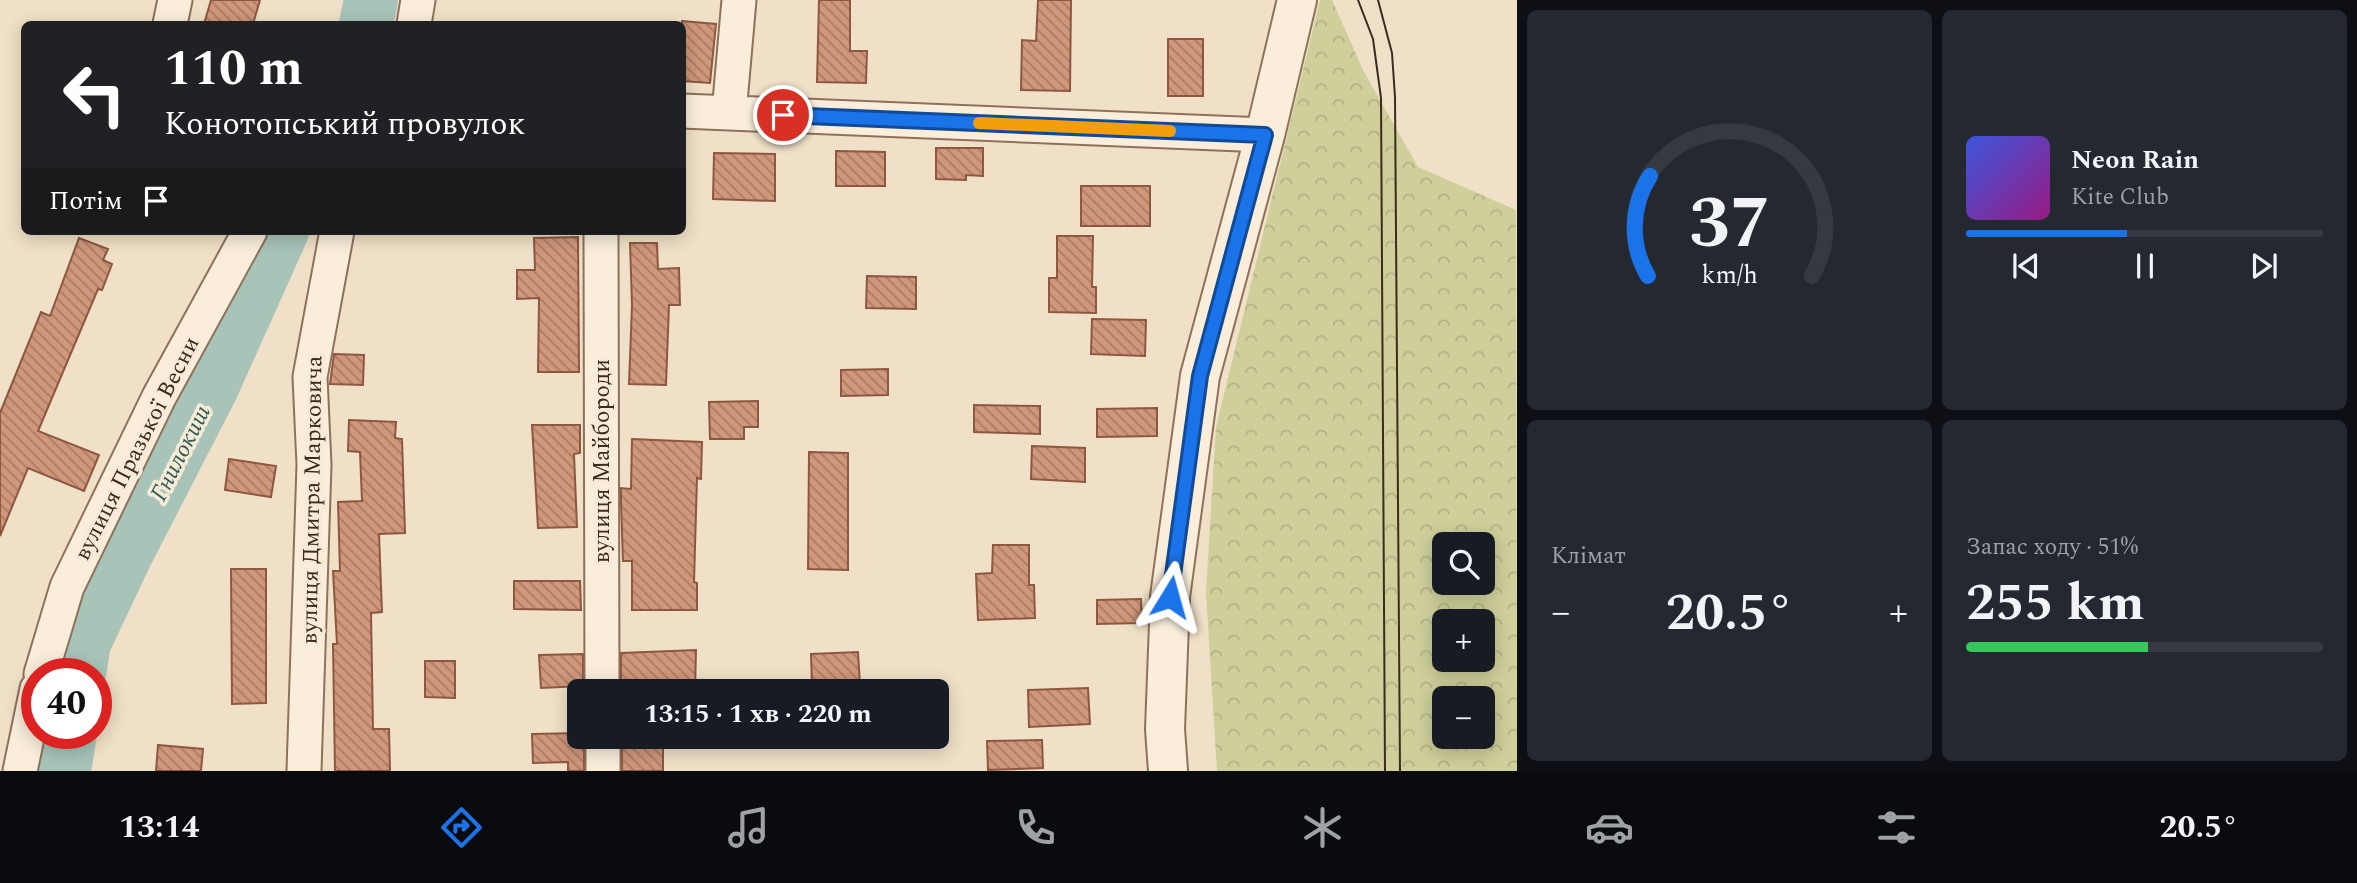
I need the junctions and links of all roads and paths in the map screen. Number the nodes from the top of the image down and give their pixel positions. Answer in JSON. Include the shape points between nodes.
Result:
{"nodes":[{"id":1,"x":175,"y":0,"type":"edge"},
{"id":2,"x":418,"y":0,"type":"edge"},
{"id":3,"x":738,"y":0,"type":"edge"},
{"id":4,"x":1297,"y":0,"type":"edge"},
{"id":5,"x":171,"y":21,"type":"edge"},
{"id":6,"x":414,"y":21,"type":"edge"},
{"id":7,"x":686,"y":111,"type":"edge"},
{"id":8,"x":729,"y":113,"type":"junction"},
{"id":9,"x":1265,"y":135,"type":"junction"},
{"id":10,"x":248,"y":235,"type":"edge"},
{"id":11,"x":336,"y":235,"type":"edge"},
{"id":12,"x":601,"y":235,"type":"edge"},
{"id":13,"x":46,"y":658,"type":"edge"},
{"id":14,"x":602,"y":679,"type":"edge"},
{"id":15,"x":25,"y":749,"type":"edge"},
{"id":16,"x":603,"y":749,"type":"edge"},
{"id":17,"x":20,"y":771,"type":"edge"},
{"id":18,"x":304,"y":771,"type":"edge"},
{"id":19,"x":603,"y":771,"type":"edge"},
{"id":20,"x":1168,"y":771,"type":"edge"}],
"edges":[{"from":1,"to":5,"type":"street"},
{"from":2,"to":6,"type":"street"},
{"from":3,"to":8,"type":"street"},
{"from":4,"to":9,"type":"street"},
{"from":7,"to":8,"type":"street"},
{"from":8,"to":9,"type":"street"},
{"from":9,"to":20,"type":"street","via":[[1200,376],[1170,597]]},
{"from":10,"to":13,"type":"street","name":"вулиця Празької Весни","via":[[159,397],[73,575]]},
{"from":11,"to":18,"type":"street","name":"вулиця Дмитра Марковича","via":[[310,377],[314,464]]},
{"from":12,"to":14,"type":"street","name":"вулиця Майбороди"},
{"from":15,"to":17,"type":"street"},
{"from":16,"to":19,"type":"street"}]}
